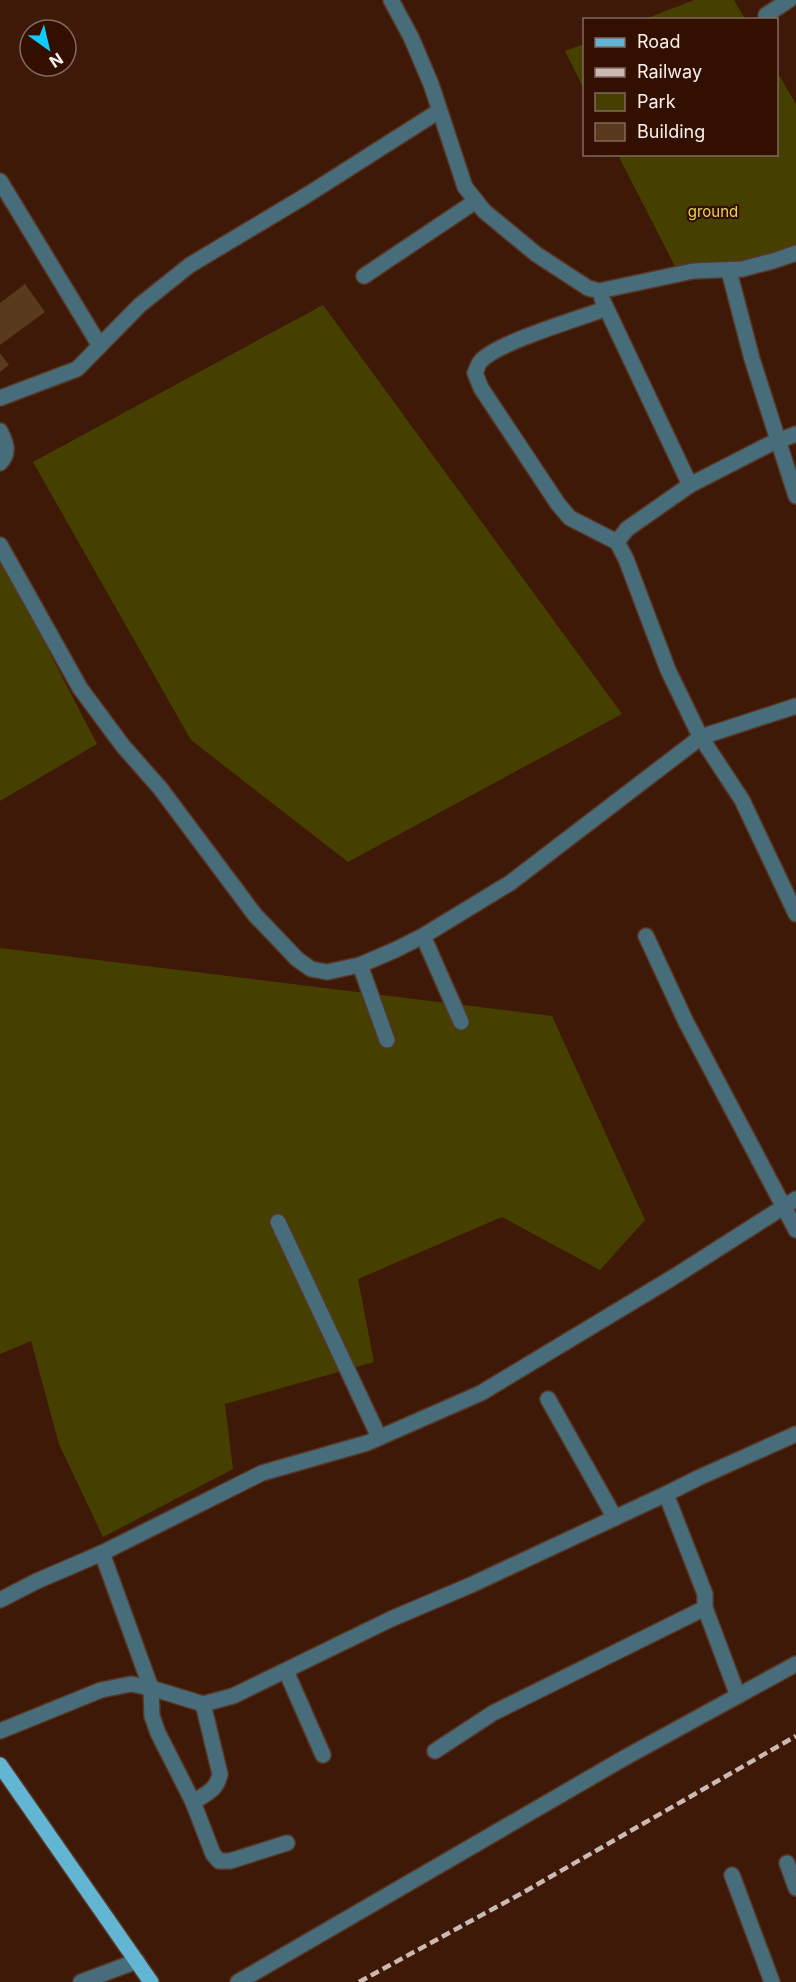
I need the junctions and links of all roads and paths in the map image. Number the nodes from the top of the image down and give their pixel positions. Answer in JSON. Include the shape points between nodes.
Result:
{"nodes":[{"id":1,"x":391,"y":0,"type":"edge"},
{"id":2,"x":789,"y":0,"type":"edge"},
{"id":3,"x":766,"y":15,"type":"dead end"},
{"id":4,"x":439,"y":111,"type":"junction"},
{"id":5,"x":0,"y":181,"type":"edge"},
{"id":6,"x":476,"y":201,"type":"junction"},
{"id":7,"x":796,"y":253,"type":"edge"},
{"id":8,"x":729,"y":271,"type":"junction"},
{"id":9,"x":364,"y":276,"type":"dead end"},
{"id":10,"x":599,"y":291,"type":"junction"},
{"id":11,"x":605,"y":309,"type":"junction"},
{"id":12,"x":100,"y":346,"type":"junction"},
{"id":13,"x":0,"y":398,"type":"edge"},
{"id":14,"x":0,"y":431,"type":"edge"},
{"id":15,"x":796,"y":434,"type":"edge"},
{"id":16,"x":777,"y":441,"type":"junction"},
{"id":17,"x":0,"y":464,"type":"edge"},
{"id":18,"x":690,"y":485,"type":"junction"},
{"id":19,"x":796,"y":496,"type":"edge"},
{"id":20,"x":617,"y":542,"type":"junction"},
{"id":21,"x":0,"y":545,"type":"edge"},
{"id":22,"x":796,"y":706,"type":"edge"},
{"id":23,"x":701,"y":737,"type":"junction"},
{"id":24,"x":796,"y":914,"type":"edge"},
{"id":25,"x":423,"y":936,"type":"junction"},
{"id":26,"x":646,"y":936,"type":"dead end"},
{"id":27,"x":360,"y":965,"type":"junction"},
{"id":28,"x":461,"y":1022,"type":"dead end"},
{"id":29,"x":387,"y":1040,"type":"dead end"},
{"id":30,"x":790,"y":1203,"type":"edge"},
{"id":31,"x":278,"y":1222,"type":"dead end"},
{"id":32,"x":796,"y":1230,"type":"edge"},
{"id":33,"x":548,"y":1399,"type":"dead end"},
{"id":34,"x":796,"y":1434,"type":"edge"},
{"id":35,"x":379,"y":1437,"type":"junction"},
{"id":36,"x":666,"y":1494,"type":"junction"},
{"id":37,"x":615,"y":1518,"type":"junction"},
{"id":38,"x":102,"y":1553,"type":"junction"},
{"id":39,"x":0,"y":1600,"type":"edge"},
{"id":40,"x":705,"y":1608,"type":"junction"},
{"id":41,"x":796,"y":1664,"type":"edge"},
{"id":42,"x":286,"y":1671,"type":"junction"},
{"id":43,"x":152,"y":1688,"type":"junction"},
{"id":44,"x":738,"y":1696,"type":"junction"},
{"id":45,"x":203,"y":1704,"type":"junction"},
{"id":46,"x":0,"y":1731,"type":"edge"},
{"id":47,"x":435,"y":1751,"type":"dead end"},
{"id":48,"x":323,"y":1755,"type":"dead end"},
{"id":49,"x":0,"y":1766,"type":"edge"},
{"id":50,"x":193,"y":1802,"type":"junction"},
{"id":51,"x":287,"y":1843,"type":"dead end"},
{"id":52,"x":787,"y":1863,"type":"dead end"},
{"id":53,"x":732,"y":1875,"type":"dead end"},
{"id":54,"x":796,"y":1888,"type":"edge"},
{"id":55,"x":137,"y":1961,"type":"junction"},
{"id":56,"x":81,"y":1982,"type":"edge"},
{"id":57,"x":151,"y":1982,"type":"edge"},
{"id":58,"x":238,"y":1982,"type":"edge"},
{"id":59,"x":772,"y":1982,"type":"edge"}],
"edges":[{"from":1,"to":4,"type":"street","via":[[411,37]]},
{"from":2,"to":3,"type":"street"},
{"from":4,"to":6,"type":"street","via":[[465,187]]},
{"from":4,"to":12,"type":"street","via":[[190,265],[140,305]]},
{"from":5,"to":12,"type":"street"},
{"from":6,"to":9,"type":"street"},
{"from":6,"to":10,"type":"street","via":[[536,254]]},
{"from":7,"to":8,"type":"street"},
{"from":8,"to":10,"type":"street","via":[[693,271]]},
{"from":8,"to":16,"type":"street"},
{"from":10,"to":11,"type":"street"},
{"from":11,"to":18,"type":"street"},
{"from":11,"to":20,"type":"street","via":[[492,352],[480,361],[475,373],[558,504],[570,518]]},
{"from":12,"to":13,"type":"street","via":[[77,369]]},
{"from":14,"to":17,"type":"street","via":[[7,449]]},
{"from":15,"to":16,"type":"street"},
{"from":16,"to":18,"type":"street"},
{"from":16,"to":19,"type":"street"},
{"from":18,"to":20,"type":"street","via":[[627,529]]},
{"from":20,"to":23,"type":"street","via":[[668,670]]},
{"from":21,"to":27,"type":"street","via":[[80,688],[255,915],[297,960],[311,969],[327,972]]},
{"from":22,"to":23,"type":"street"},
{"from":23,"to":24,"type":"street","via":[[742,800]]},
{"from":23,"to":25,"type":"street","via":[[510,883]]},
{"from":25,"to":27,"type":"street"},
{"from":25,"to":28,"type":"street"},
{"from":26,"to":30,"type":"street","via":[[686,1022]]},
{"from":27,"to":29,"type":"street"},
{"from":30,"to":32,"type":"street"},
{"from":30,"to":35,"type":"street","via":[[481,1393]]},
{"from":31,"to":35,"type":"street"},
{"from":33,"to":37,"type":"street"},
{"from":34,"to":36,"type":"street"},
{"from":35,"to":38,"type":"street","via":[[262,1473]]},
{"from":36,"to":37,"type":"street"},
{"from":36,"to":40,"type":"street","via":[[705,1594]]},
{"from":37,"to":42,"type":"street","via":[[391,1618]]},
{"from":38,"to":39,"type":"street"},
{"from":38,"to":43,"type":"street"},
{"from":40,"to":44,"type":"street"},
{"from":40,"to":47,"type":"street","via":[[493,1713]]},
{"from":41,"to":44,"type":"street"},
{"from":42,"to":45,"type":"street","via":[[233,1696]]},
{"from":42,"to":48,"type":"street"},
{"from":43,"to":45,"type":"street"},
{"from":43,"to":46,"type":"street","via":[[131,1684],[101,1690]]},
{"from":43,"to":50,"type":"street","via":[[152,1716]]},
{"from":44,"to":58,"type":"street"},
{"from":45,"to":50,"type":"street","via":[[220,1774],[214,1790]]},
{"from":49,"to":55,"type":"main road"},
{"from":50,"to":51,"type":"street","via":[[219,1861]]},
{"from":52,"to":54,"type":"street"},
{"from":53,"to":59,"type":"street"},
{"from":55,"to":56,"type":"street"},
{"from":55,"to":57,"type":"main road"}]}
